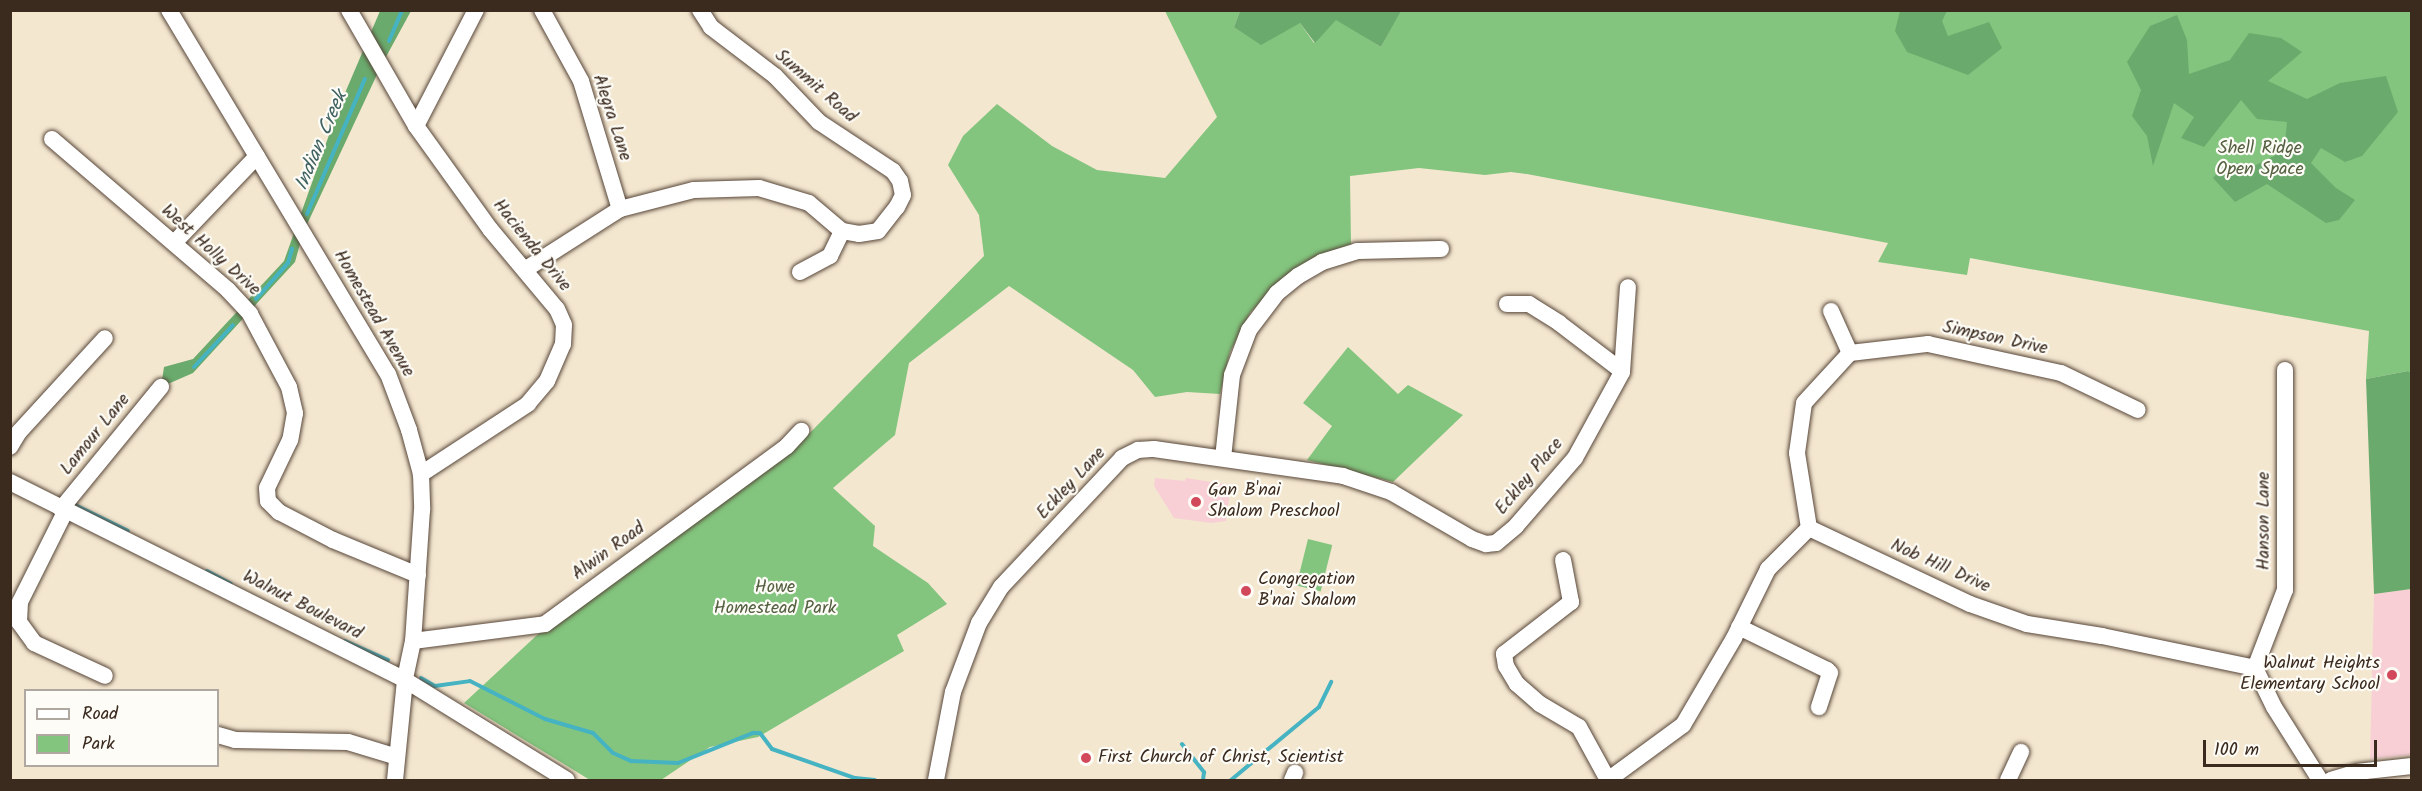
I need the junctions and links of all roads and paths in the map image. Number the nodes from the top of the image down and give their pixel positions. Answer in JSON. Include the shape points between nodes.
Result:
{"nodes":[{"id":1,"x":169,"y":10,"type":"edge"},
{"id":2,"x":349,"y":10,"type":"edge"},
{"id":3,"x":542,"y":10,"type":"edge"},
{"id":4,"x":700,"y":10,"type":"edge"},
{"id":5,"x":476,"y":11,"type":"edge"},
{"id":6,"x":416,"y":126,"type":"junction"},
{"id":7,"x":52,"y":139,"type":"dead end"},
{"id":8,"x":257,"y":156,"type":"junction"},
{"id":9,"x":620,"y":209,"type":"junction"},
{"id":10,"x":842,"y":231,"type":"junction"},
{"id":11,"x":174,"y":243,"type":"junction"},
{"id":12,"x":1441,"y":249,"type":"dead end"},
{"id":13,"x":526,"y":269,"type":"junction"},
{"id":14,"x":800,"y":272,"type":"dead end"},
{"id":15,"x":1628,"y":287,"type":"dead end"},
{"id":16,"x":1507,"y":304,"type":"dead end"},
{"id":17,"x":1831,"y":310,"type":"dead end"},
{"id":18,"x":105,"y":338,"type":"dead end"},
{"id":19,"x":1850,"y":353,"type":"junction"},
{"id":20,"x":2285,"y":370,"type":"dead end"},
{"id":21,"x":1622,"y":371,"type":"junction"},
{"id":22,"x":161,"y":387,"type":"dead end"},
{"id":23,"x":2138,"y":410,"type":"dead end"},
{"id":24,"x":801,"y":431,"type":"dead end"},
{"id":25,"x":10,"y":447,"type":"edge"},
{"id":26,"x":1223,"y":458,"type":"junction"},
{"id":27,"x":421,"y":474,"type":"junction"},
{"id":28,"x":10,"y":482,"type":"edge"},
{"id":29,"x":1391,"y":492,"type":"joint"},
{"id":30,"x":63,"y":510,"type":"junction"},
{"id":31,"x":1809,"y":528,"type":"junction"},
{"id":32,"x":1563,"y":560,"type":"dead end"},
{"id":33,"x":418,"y":575,"type":"junction"},
{"id":34,"x":1739,"y":627,"type":"junction"},
{"id":35,"x":413,"y":641,"type":"junction"},
{"id":36,"x":2255,"y":668,"type":"junction"},
{"id":37,"x":105,"y":676,"type":"dead end"},
{"id":38,"x":405,"y":680,"type":"junction"},
{"id":39,"x":1819,"y":706,"type":"dead end"},
{"id":40,"x":219,"y":735,"type":"edge"},
{"id":41,"x":2021,"y":752,"type":"dead end"},
{"id":42,"x":397,"y":757,"type":"junction"},
{"id":43,"x":2412,"y":766,"type":"edge"},
{"id":44,"x":395,"y":780,"type":"edge"},
{"id":45,"x":567,"y":780,"type":"edge"},
{"id":46,"x":936,"y":780,"type":"edge"},
{"id":47,"x":1608,"y":780,"type":"edge"},
{"id":48,"x":2008,"y":780,"type":"edge"},
{"id":49,"x":2320,"y":780,"type":"edge"},
{"id":50,"x":2331,"y":780,"type":"edge"}],
"edges":[{"from":1,"to":8,"type":"street","name":"Homestead Avenue"},
{"from":2,"to":6,"type":"street","name":"Hacienda Drive"},
{"from":3,"to":9,"type":"street","name":"Alegra Lane","via":[[581,81]]},
{"from":4,"to":10,"type":"street","name":"Summit Road","via":[[711,27],[775,76],[819,122],[886,166],[900,181],[903,195],[878,231]]},
{"from":5,"to":6,"type":"street"},
{"from":6,"to":13,"type":"street","name":"Hacienda Drive","via":[[490,229]]},
{"from":7,"to":11,"type":"street","name":"West Holly Drive"},
{"from":8,"to":11,"type":"street"},
{"from":8,"to":27,"type":"street","name":"Homestead Avenue","via":[[388,374]]},
{"from":9,"to":10,"type":"street","via":[[694,190],[759,188],[809,203]]},
{"from":9,"to":13,"type":"street"},
{"from":10,"to":14,"type":"street","via":[[830,256]]},
{"from":11,"to":33,"type":"street","name":"West Holly Drive","via":[[244,305],[289,387],[295,413],[290,440],[267,488],[268,501],[279,512],[333,540]]},
{"from":12,"to":26,"type":"street","via":[[1357,251],[1322,262],[1277,293],[1249,330],[1232,375]]},
{"from":13,"to":27,"type":"street","name":"Hacienda Drive","via":[[557,309],[564,325],[563,344],[547,381],[528,404]]},
{"from":15,"to":21,"type":"street","name":"Eckley Place"},
{"from":16,"to":21,"type":"street","via":[[1529,304]]},
{"from":17,"to":19,"type":"street"},
{"from":18,"to":25,"type":"street","via":[[19,432]]},
{"from":19,"to":23,"type":"street","name":"Simpson Drive","via":[[1928,344],[2061,374]]},
{"from":19,"to":31,"type":"street","via":[[1804,403],[1797,453]]},
{"from":20,"to":36,"type":"street","name":"Hanson Lane","via":[[2284,590]]},
{"from":21,"to":29,"type":"street","name":"Eckley Place","via":[[1575,458],[1516,526],[1496,543],[1472,539]]},
{"from":22,"to":30,"type":"street","name":"Lamour Lane"},
{"from":24,"to":35,"type":"street","name":"Alwin Road","via":[[787,446],[545,624]]},
{"from":26,"to":29,"type":"street","name":"Eckley Lane","via":[[1343,476]]},
{"from":26,"to":46,"type":"street","name":"Eckley Lane","via":[[1154,449],[1138,450],[1122,458],[1001,587],[979,623],[953,692]]},
{"from":27,"to":33,"type":"street","name":"Homestead Avenue"},
{"from":28,"to":30,"type":"street","name":"Walnut Boulevard"},
{"from":30,"to":37,"type":"street","name":"Lamour Lane","via":[[20,602],[20,622],[34,643]]},
{"from":30,"to":38,"type":"street","name":"Walnut Boulevard"},
{"from":31,"to":34,"type":"street","via":[[1768,569]]},
{"from":31,"to":36,"type":"street","name":"Nob Hill Drive","via":[[1970,604],[2026,624]]},
{"from":32,"to":47,"type":"street","via":[[1571,602],[1504,654],[1506,666],[1517,684],[1540,704],[1579,727]]},
{"from":33,"to":35,"type":"street","name":"Homestead Avenue"},
{"from":34,"to":39,"type":"street","via":[[1827,670],[1830,674]]},
{"from":34,"to":47,"type":"street","via":[[1683,725]]},
{"from":35,"to":38,"type":"street","name":"Homestead Avenue"},
{"from":36,"to":49,"type":"street","via":[[2274,707]]},
{"from":38,"to":42,"type":"street","name":"Homestead Avenue"},
{"from":38,"to":45,"type":"street","name":"Walnut Boulevard"},
{"from":40,"to":42,"type":"street","via":[[235,740],[348,742]]},
{"from":41,"to":48,"type":"street"},
{"from":42,"to":44,"type":"street","name":"Homestead Avenue"},
{"from":43,"to":50,"type":"street","via":[[2357,772]]}]}
